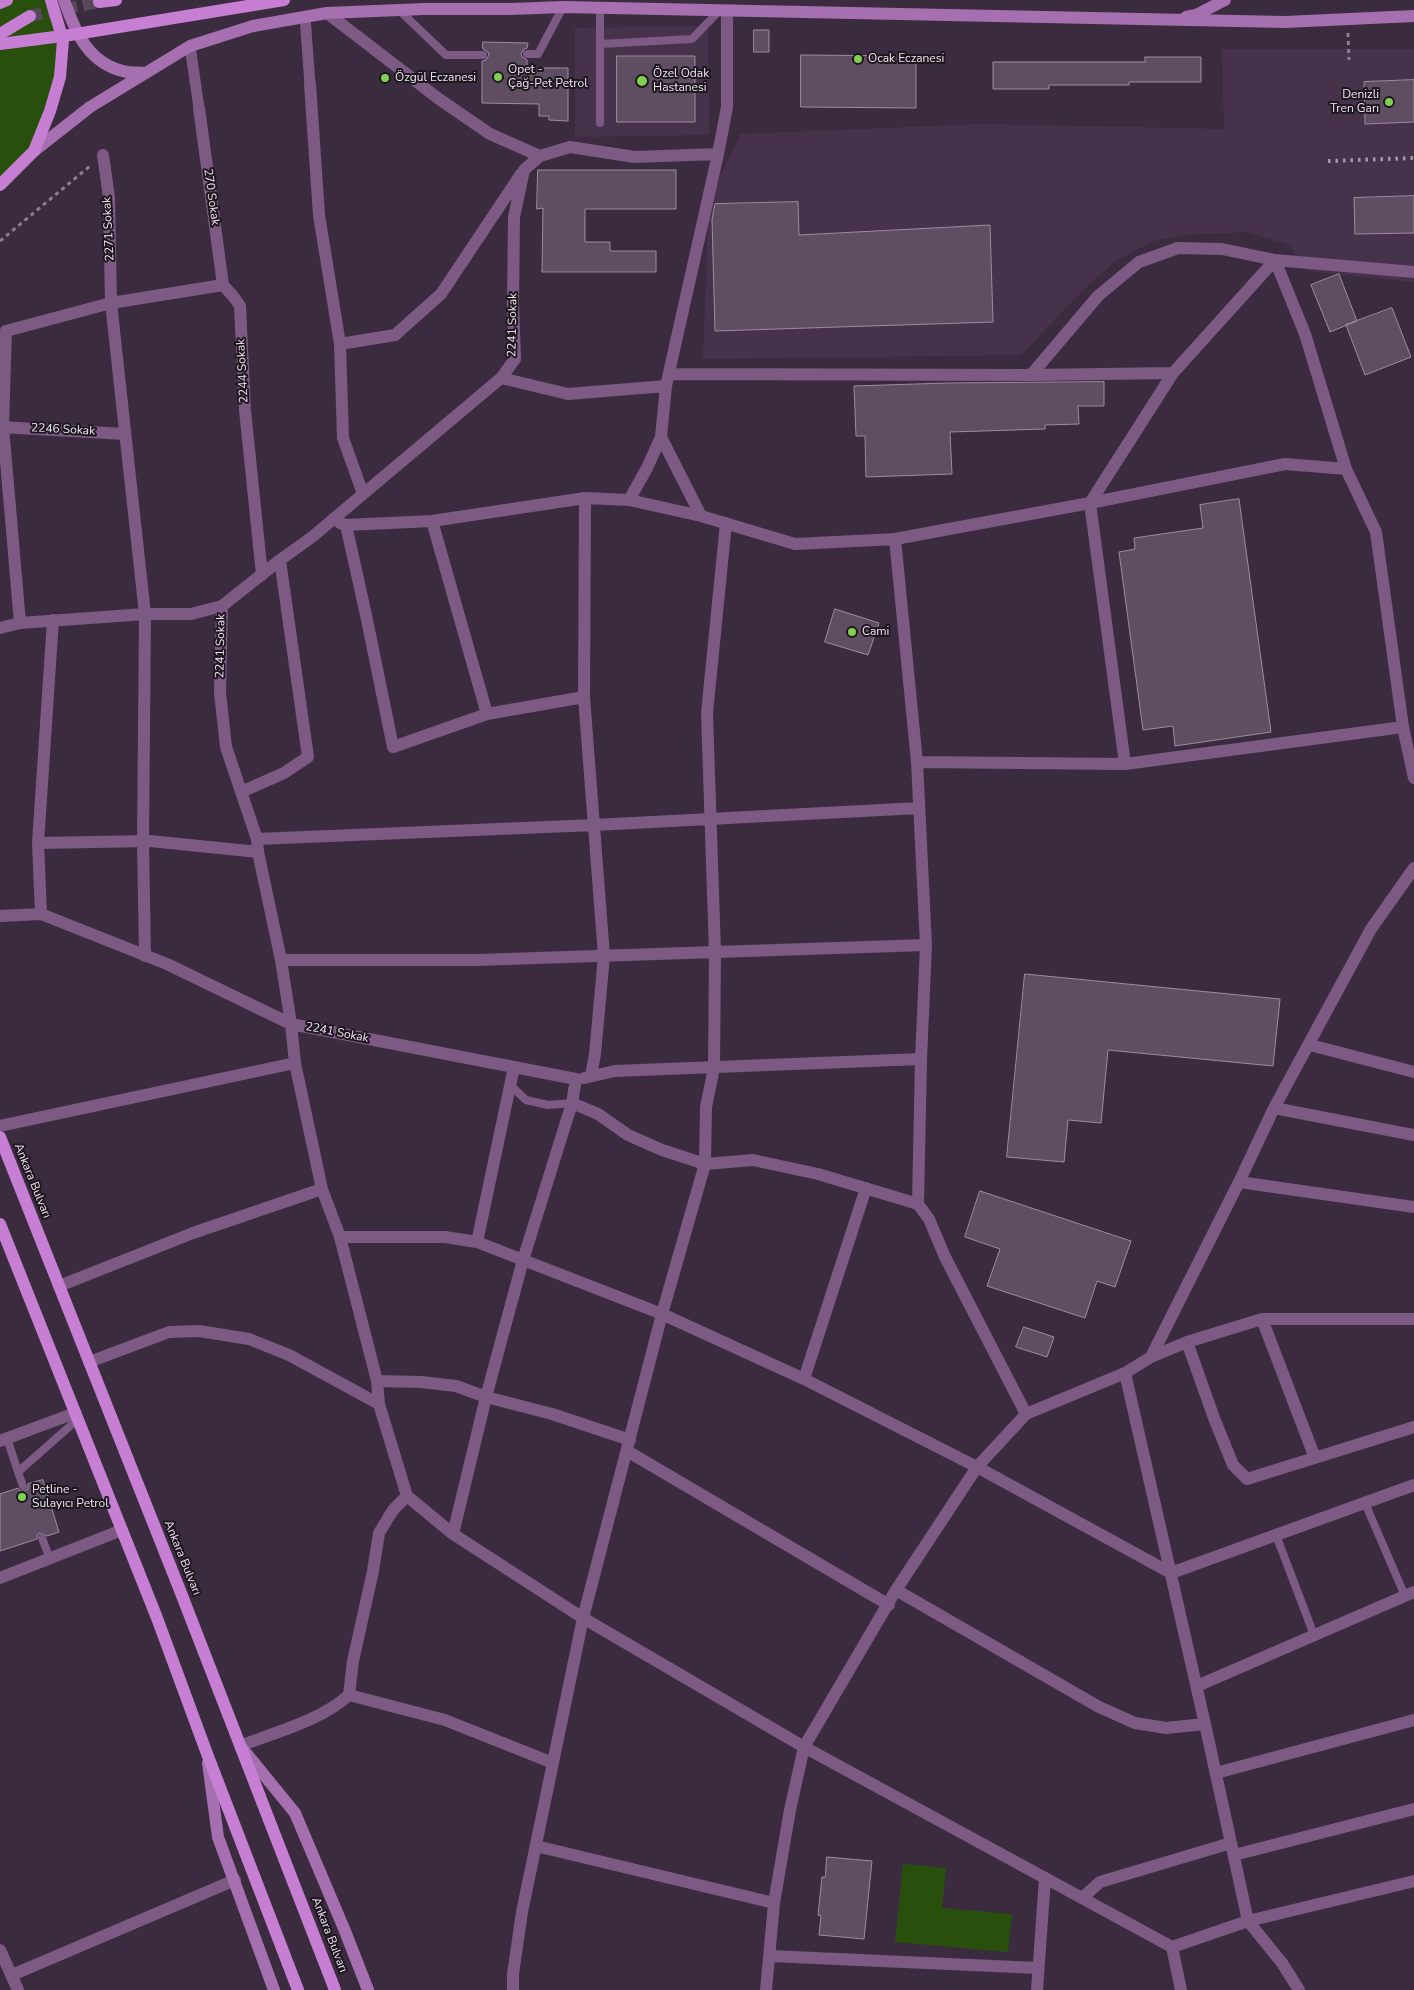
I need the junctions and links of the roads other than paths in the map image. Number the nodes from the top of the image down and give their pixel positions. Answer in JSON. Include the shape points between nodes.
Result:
{"nodes":[{"id":1,"x":7,"y":0,"type":"edge"},
{"id":2,"x":51,"y":0,"type":"edge"},
{"id":3,"x":64,"y":0,"type":"edge"},
{"id":4,"x":116,"y":0,"type":"edge"},
{"id":5,"x":284,"y":0,"type":"edge"},
{"id":6,"x":518,"y":0,"type":"edge"},
{"id":7,"x":1225,"y":0,"type":"edge"},
{"id":8,"x":99,"y":2,"type":"dead end"},
{"id":9,"x":0,"y":3,"type":"edge"},
{"id":10,"x":564,"y":7,"type":"junction"},
{"id":11,"x":543,"y":8,"type":"junction"},
{"id":12,"x":600,"y":8,"type":"junction"},
{"id":13,"x":399,"y":10,"type":"junction"},
{"id":14,"x":723,"y":11,"type":"junction"},
{"id":15,"x":327,"y":13,"type":"junction"},
{"id":16,"x":30,"y":16,"type":"tunnel mouth"},
{"id":17,"x":1414,"y":16,"type":"edge"},
{"id":18,"x":305,"y":17,"type":"junction"},
{"id":19,"x":1168,"y":20,"type":"junction"},
{"id":20,"x":0,"y":34,"type":"edge"},
{"id":21,"x":0,"y":44,"type":"edge"},
{"id":22,"x":600,"y":44,"type":"junction"},
{"id":23,"x":190,"y":46,"type":"junction"},
{"id":24,"x":482,"y":54,"type":"dead end"},
{"id":25,"x":527,"y":54,"type":"dead end"},
{"id":26,"x":147,"y":73,"type":"junction"},
{"id":27,"x":310,"y":84,"type":"joint"},
{"id":28,"x":199,"y":108,"type":"joint"},
{"id":29,"x":600,"y":123,"type":"dead end"},
{"id":30,"x":34,"y":151,"type":"junction"},
{"id":31,"x":718,"y":154,"type":"junction"},
{"id":32,"x":103,"y":155,"type":"road end"},
{"id":33,"x":540,"y":156,"type":"junction"},
{"id":34,"x":524,"y":170,"type":"junction"},
{"id":35,"x":0,"y":184,"type":"edge"},
{"id":36,"x":1275,"y":260,"type":"junction"},
{"id":37,"x":1414,"y":272,"type":"edge"},
{"id":38,"x":223,"y":285,"type":"junction"},
{"id":39,"x":111,"y":302,"type":"junction"},
{"id":40,"x":340,"y":344,"type":"junction"},
{"id":41,"x":1173,"y":373,"type":"junction"},
{"id":42,"x":1031,"y":375,"type":"junction"},
{"id":43,"x":501,"y":378,"type":"junction"},
{"id":44,"x":667,"y":380,"type":"junction"},
{"id":45,"x":2,"y":427,"type":"edge"},
{"id":46,"x":125,"y":434,"type":"junction"},
{"id":47,"x":661,"y":437,"type":"junction"},
{"id":48,"x":1346,"y":469,"type":"junction"},
{"id":49,"x":363,"y":494,"type":"junction"},
{"id":50,"x":585,"y":498,"type":"junction"},
{"id":51,"x":629,"y":500,"type":"junction"},
{"id":52,"x":1090,"y":504,"type":"junction"},
{"id":53,"x":701,"y":516,"type":"junction"},
{"id":54,"x":333,"y":520,"type":"junction"},
{"id":55,"x":432,"y":520,"type":"junction"},
{"id":56,"x":726,"y":523,"type":"junction"},
{"id":57,"x":346,"y":525,"type":"junction"},
{"id":58,"x":895,"y":539,"type":"junction"},
{"id":59,"x":280,"y":560,"type":"junction"},
{"id":60,"x":262,"y":575,"type":"junction"},
{"id":61,"x":222,"y":606,"type":"junction"},
{"id":62,"x":145,"y":614,"type":"junction"},
{"id":63,"x":53,"y":620,"type":"junction"},
{"id":64,"x":20,"y":623,"type":"junction"},
{"id":65,"x":0,"y":628,"type":"edge"},
{"id":66,"x":584,"y":697,"type":"junction"},
{"id":67,"x":487,"y":714,"type":"junction"},
{"id":68,"x":1403,"y":727,"type":"junction"},
{"id":69,"x":916,"y":762,"type":"junction"},
{"id":70,"x":1125,"y":764,"type":"junction"},
{"id":71,"x":1414,"y":778,"type":"edge"},
{"id":72,"x":241,"y":792,"type":"junction"},
{"id":73,"x":918,"y":808,"type":"junction"},
{"id":74,"x":709,"y":818,"type":"junction"},
{"id":75,"x":594,"y":825,"type":"junction"},
{"id":76,"x":257,"y":839,"type":"junction"},
{"id":77,"x":143,"y":842,"type":"junction"},
{"id":78,"x":38,"y":843,"type":"junction"},
{"id":79,"x":258,"y":852,"type":"junction"},
{"id":80,"x":1414,"y":868,"type":"edge"},
{"id":81,"x":41,"y":914,"type":"junction"},
{"id":82,"x":0,"y":916,"type":"edge"},
{"id":83,"x":926,"y":945,"type":"junction"},
{"id":84,"x":715,"y":952,"type":"junction"},
{"id":85,"x":145,"y":956,"type":"junction"},
{"id":86,"x":604,"y":956,"type":"junction"},
{"id":87,"x":281,"y":960,"type":"junction"},
{"id":88,"x":291,"y":1024,"type":"junction"},
{"id":89,"x":1310,"y":1045,"type":"junction"},
{"id":90,"x":920,"y":1059,"type":"junction"},
{"id":91,"x":295,"y":1063,"type":"junction"},
{"id":92,"x":514,"y":1067,"type":"junction"},
{"id":93,"x":714,"y":1068,"type":"junction"},
{"id":94,"x":1414,"y":1072,"type":"edge"},
{"id":95,"x":591,"y":1076,"type":"junction"},
{"id":96,"x":576,"y":1079,"type":"junction"},
{"id":97,"x":510,"y":1085,"type":"junction"},
{"id":98,"x":572,"y":1103,"type":"junction"},
{"id":99,"x":1274,"y":1108,"type":"junction"},
{"id":100,"x":0,"y":1126,"type":"edge"},
{"id":101,"x":1414,"y":1134,"type":"edge"},
{"id":102,"x":0,"y":1137,"type":"edge"},
{"id":103,"x":705,"y":1164,"type":"junction"},
{"id":104,"x":1239,"y":1182,"type":"junction"},
{"id":105,"x":866,"y":1188,"type":"junction"},
{"id":106,"x":322,"y":1189,"type":"junction"},
{"id":107,"x":918,"y":1204,"type":"junction"},
{"id":108,"x":1414,"y":1207,"type":"edge"},
{"id":109,"x":0,"y":1224,"type":"edge"},
{"id":110,"x":340,"y":1237,"type":"junction"},
{"id":111,"x":477,"y":1242,"type":"junction"},
{"id":112,"x":523,"y":1260,"type":"junction"},
{"id":113,"x":59,"y":1286,"type":"junction"},
{"id":114,"x":662,"y":1314,"type":"junction"},
{"id":115,"x":1262,"y":1319,"type":"junction"},
{"id":116,"x":1414,"y":1319,"type":"edge"},
{"id":117,"x":1187,"y":1342,"type":"junction"},
{"id":118,"x":1151,"y":1358,"type":"junction"},
{"id":119,"x":90,"y":1362,"type":"junction"},
{"id":120,"x":1125,"y":1372,"type":"junction"},
{"id":121,"x":804,"y":1379,"type":"junction"},
{"id":122,"x":377,"y":1381,"type":"junction"},
{"id":123,"x":486,"y":1397,"type":"junction"},
{"id":124,"x":379,"y":1404,"type":"junction"},
{"id":125,"x":1026,"y":1414,"type":"junction"},
{"id":126,"x":77,"y":1416,"type":"junction"},
{"id":127,"x":1414,"y":1428,"type":"edge"},
{"id":128,"x":4,"y":1439,"type":"edge"},
{"id":129,"x":628,"y":1446,"type":"junction"},
{"id":130,"x":1315,"y":1458,"type":"junction"},
{"id":131,"x":977,"y":1466,"type":"junction"},
{"id":132,"x":18,"y":1472,"type":"junction"},
{"id":133,"x":23,"y":1486,"type":"dead end"},
{"id":134,"x":1414,"y":1486,"type":"edge"},
{"id":135,"x":407,"y":1496,"type":"junction"},
{"id":136,"x":1365,"y":1503,"type":"junction"},
{"id":137,"x":122,"y":1530,"type":"junction"},
{"id":138,"x":453,"y":1534,"type":"junction"},
{"id":139,"x":1276,"y":1535,"type":"junction"},
{"id":140,"x":42,"y":1538,"type":"dead end"},
{"id":141,"x":50,"y":1559,"type":"junction"},
{"id":142,"x":1171,"y":1573,"type":"junction"},
{"id":143,"x":0,"y":1578,"type":"edge"},
{"id":144,"x":896,"y":1590,"type":"junction"},
{"id":145,"x":1409,"y":1594,"type":"edge"},
{"id":146,"x":888,"y":1605,"type":"junction"},
{"id":147,"x":583,"y":1618,"type":"junction"},
{"id":148,"x":1314,"y":1635,"type":"junction"},
{"id":149,"x":1197,"y":1686,"type":"junction"},
{"id":150,"x":349,"y":1695,"type":"junction"},
{"id":151,"x":1414,"y":1720,"type":"edge"},
{"id":152,"x":1205,"y":1724,"type":"junction"},
{"id":153,"x":240,"y":1746,"type":"junction"},
{"id":154,"x":804,"y":1748,"type":"junction"},
{"id":155,"x":206,"y":1751,"type":"junction"},
{"id":156,"x":553,"y":1763,"type":"junction"},
{"id":157,"x":1216,"y":1773,"type":"junction"},
{"id":158,"x":1414,"y":1809,"type":"edge"},
{"id":159,"x":536,"y":1846,"type":"junction"},
{"id":160,"x":1232,"y":1849,"type":"junction"},
{"id":161,"x":1045,"y":1878,"type":"junction"},
{"id":162,"x":235,"y":1880,"type":"junction"},
{"id":163,"x":1414,"y":1881,"type":"edge"},
{"id":164,"x":1082,"y":1898,"type":"junction"},
{"id":165,"x":774,"y":1903,"type":"junction"},
{"id":166,"x":1248,"y":1921,"type":"junction"},
{"id":167,"x":1172,"y":1947,"type":"junction"},
{"id":168,"x":0,"y":1950,"type":"edge"},
{"id":169,"x":770,"y":1956,"type":"junction"},
{"id":170,"x":1038,"y":1968,"type":"junction"},
{"id":171,"x":12,"y":1976,"type":"junction"},
{"id":172,"x":515,"y":1989,"type":"edge"},
{"id":173,"x":18,"y":1990,"type":"edge"},
{"id":174,"x":274,"y":1990,"type":"edge"},
{"id":175,"x":298,"y":1990,"type":"edge"},
{"id":176,"x":335,"y":1990,"type":"edge"},
{"id":177,"x":368,"y":1990,"type":"edge"},
{"id":178,"x":766,"y":1990,"type":"edge"},
{"id":179,"x":1037,"y":1990,"type":"edge"},
{"id":180,"x":1181,"y":1990,"type":"edge"},
{"id":181,"x":1299,"y":1990,"type":"edge"}],
"edges":[{"from":1,"to":9,"type":"main road"},
{"from":2,"to":30,"type":"main road","via":[[63,40],[60,77]]},
{"from":3,"to":26,"type":"main road","via":[[80,40],[100,60],[127,72]]},
{"from":4,"to":8,"type":"main road"},
{"from":5,"to":21,"type":"main road","bridge":true},
{"from":6,"to":11,"type":"main road"},
{"from":7,"to":19,"type":"main road","via":[[1196,15]]},
{"from":10,"to":11,"type":"main road"},
{"from":10,"to":12,"type":"main road"},
{"from":10,"to":25,"type":"lane","via":[[538,54]]},
{"from":11,"to":13,"type":"main road"},
{"from":12,"to":14,"type":"main road"},
{"from":12,"to":22,"type":"lane"},
{"from":13,"to":15,"type":"main road"},
{"from":13,"to":24,"type":"lane","via":[[446,56]]},
{"from":14,"to":19,"type":"main road"},
{"from":14,"to":22,"type":"lane","via":[[692,39]]},
{"from":14,"to":31,"type":"street","via":[[727,107]]},
{"from":15,"to":18,"type":"main road"},
{"from":15,"to":33,"type":"street","via":[[490,134]]},
{"from":16,"to":20,"type":"main road"},
{"from":17,"to":19,"type":"main road","via":[[1285,22]]},
{"from":18,"to":23,"type":"main road","via":[[253,26]]},
{"from":18,"to":27,"type":"street"},
{"from":22,"to":29,"type":"lane"},
{"from":23,"to":26,"type":"main road"},
{"from":23,"to":28,"type":"street"},
{"from":26,"to":30,"type":"main road","via":[[90,107]]},
{"from":27,"to":40,"type":"street","via":[[320,215]]},
{"from":28,"to":38,"type":"street","name":"270 Sokak"},
{"from":30,"to":35,"type":"main road"},
{"from":31,"to":33,"type":"street","via":[[635,156],[570,147]]},
{"from":31,"to":44,"type":"street"},
{"from":32,"to":39,"type":"street","name":"2271 Sokak","via":[[108,197]]},
{"from":33,"to":34,"type":"street"},
{"from":34,"to":40,"type":"street","via":[[441,294],[395,335]]},
{"from":34,"to":43,"type":"street","name":"2241 Sokak","via":[[514,217],[515,359]]},
{"from":36,"to":37,"type":"street"},
{"from":36,"to":41,"type":"street"},
{"from":36,"to":42,"type":"street","via":[[1222,249],[1178,248],[1139,262],[1098,296]]},
{"from":36,"to":48,"type":"street","via":[[1305,334]]},
{"from":38,"to":39,"type":"street"},
{"from":38,"to":60,"type":"street","name":"2244 Sokak","via":[[240,306],[245,410]]},
{"from":39,"to":45,"type":"street","via":[[6,331]]},
{"from":39,"to":46,"type":"street","name":"2271 Sokak"},
{"from":40,"to":49,"type":"street","via":[[343,438]]},
{"from":41,"to":42,"type":"street"},
{"from":41,"to":52,"type":"street"},
{"from":42,"to":44,"type":"street"},
{"from":43,"to":44,"type":"street","via":[[568,394]]},
{"from":43,"to":49,"type":"street","name":"2241 Sokak"},
{"from":44,"to":47,"type":"street"},
{"from":45,"to":46,"type":"street","name":"2246 Sokak"},
{"from":45,"to":64,"type":"street"},
{"from":46,"to":62,"type":"street","name":"2271 Sokak"},
{"from":47,"to":51,"type":"street"},
{"from":47,"to":53,"type":"street"},
{"from":48,"to":52,"type":"street","via":[[1285,464]]},
{"from":48,"to":68,"type":"street","via":[[1376,532]]},
{"from":49,"to":54,"type":"street","name":"2241 Sokak"},
{"from":50,"to":51,"type":"street"},
{"from":50,"to":55,"type":"street"},
{"from":50,"to":66,"type":"street"},
{"from":51,"to":53,"type":"street"},
{"from":52,"to":58,"type":"street"},
{"from":52,"to":70,"type":"street"},
{"from":53,"to":56,"type":"street"},
{"from":54,"to":57,"type":"street"},
{"from":54,"to":59,"type":"street","name":"2241 Sokak"},
{"from":55,"to":57,"type":"street"},
{"from":55,"to":67,"type":"street"},
{"from":56,"to":58,"type":"street","via":[[795,544]]},
{"from":56,"to":74,"type":"street","via":[[707,713]]},
{"from":57,"to":67,"type":"street","via":[[393,746]]},
{"from":58,"to":69,"type":"street"},
{"from":59,"to":60,"type":"street","name":"2241 Sokak"},
{"from":59,"to":72,"type":"street","via":[[308,757],[284,773]]},
{"from":60,"to":61,"type":"street","name":"2241 Sokak"},
{"from":61,"to":62,"type":"street","name":"2241 Sokak","via":[[191,614]]},
{"from":61,"to":72,"type":"street","name":"2241 Sokak","via":[[220,693],[226,747]]},
{"from":62,"to":63,"type":"street","name":"2241 Sokak"},
{"from":62,"to":77,"type":"street","name":"2271 Sokak"},
{"from":63,"to":64,"type":"street","name":"2241 Sokak"},
{"from":63,"to":78,"type":"street"},
{"from":64,"to":65,"type":"street","name":"2241 Sokak"},
{"from":66,"to":67,"type":"street"},
{"from":66,"to":75,"type":"street"},
{"from":68,"to":70,"type":"street"},
{"from":68,"to":71,"type":"street"},
{"from":69,"to":70,"type":"street"},
{"from":69,"to":73,"type":"street"},
{"from":72,"to":76,"type":"street","name":"2241 Sokak"},
{"from":73,"to":74,"type":"street"},
{"from":73,"to":83,"type":"street"},
{"from":74,"to":75,"type":"street"},
{"from":74,"to":84,"type":"street"},
{"from":75,"to":76,"type":"street"},
{"from":75,"to":86,"type":"street"},
{"from":76,"to":79,"type":"street","name":"2241 Sokak"},
{"from":77,"to":78,"type":"street"},
{"from":77,"to":79,"type":"street"},
{"from":77,"to":85,"type":"street","name":"2271 Sokak"},
{"from":78,"to":81,"type":"street"},
{"from":79,"to":87,"type":"street","name":"2241 Sokak"},
{"from":80,"to":89,"type":"street","via":[[1371,929]]},
{"from":81,"to":82,"type":"street"},
{"from":81,"to":85,"type":"street"},
{"from":83,"to":84,"type":"street"},
{"from":83,"to":90,"type":"street"},
{"from":84,"to":86,"type":"street"},
{"from":84,"to":93,"type":"street"},
{"from":85,"to":88,"type":"street"},
{"from":86,"to":87,"type":"street"},
{"from":86,"to":95,"type":"street"},
{"from":87,"to":88,"type":"street","name":"2241 Sokak"},
{"from":88,"to":91,"type":"street"},
{"from":88,"to":92,"type":"street","name":"2241 Sokak"},
{"from":89,"to":94,"type":"street"},
{"from":89,"to":99,"type":"street"},
{"from":90,"to":93,"type":"street"},
{"from":90,"to":107,"type":"street"},
{"from":91,"to":100,"type":"street"},
{"from":91,"to":106,"type":"street"},
{"from":92,"to":96,"type":"street","name":"2241 Sokak"},
{"from":92,"to":97,"type":"street"},
{"from":93,"to":95,"type":"street","via":[[615,1071]]},
{"from":93,"to":103,"type":"street","via":[[706,1107]]},
{"from":95,"to":96,"type":"street"},
{"from":96,"to":98,"type":"street"},
{"from":97,"to":98,"type":"lane","via":[[526,1100],[548,1105]]},
{"from":97,"to":111,"type":"street"},
{"from":98,"to":103,"type":"street","via":[[598,1114],[628,1135]]},
{"from":98,"to":112,"type":"street"},
{"from":99,"to":101,"type":"street"},
{"from":99,"to":104,"type":"street"},
{"from":102,"to":113,"type":"main road","name":"Ankara Bulvarı"},
{"from":103,"to":105,"type":"street","via":[[752,1160]]},
{"from":103,"to":114,"type":"street"},
{"from":104,"to":108,"type":"street"},
{"from":104,"to":118,"type":"street"},
{"from":105,"to":107,"type":"street"},
{"from":105,"to":121,"type":"street"},
{"from":106,"to":110,"type":"street"},
{"from":106,"to":113,"type":"street","via":[[193,1232]]},
{"from":107,"to":125,"type":"street","via":[[929,1218],[945,1257]]},
{"from":109,"to":126,"type":"main road"},
{"from":110,"to":111,"type":"street","via":[[445,1237]]},
{"from":110,"to":122,"type":"street"},
{"from":111,"to":112,"type":"street"},
{"from":112,"to":114,"type":"street"},
{"from":112,"to":123,"type":"street"},
{"from":113,"to":119,"type":"main road","name":"Ankara Bulvarı"},
{"from":114,"to":121,"type":"street"},
{"from":114,"to":129,"type":"street"},
{"from":115,"to":116,"type":"street"},
{"from":115,"to":117,"type":"street"},
{"from":115,"to":130,"type":"street"},
{"from":117,"to":118,"type":"street"},
{"from":117,"to":130,"type":"street","via":[[1233,1465],[1246,1479]]},
{"from":118,"to":120,"type":"street"},
{"from":119,"to":124,"type":"street","via":[[170,1332],[199,1331],[249,1339],[289,1355]]},
{"from":119,"to":153,"type":"main road","name":"Ankara Bulvarı"},
{"from":120,"to":125,"type":"street"},
{"from":120,"to":142,"type":"street"},
{"from":121,"to":131,"type":"street"},
{"from":122,"to":123,"type":"street","via":[[456,1386]]},
{"from":122,"to":124,"type":"street"},
{"from":123,"to":129,"type":"street","via":[[552,1414]]},
{"from":123,"to":138,"type":"street"},
{"from":124,"to":135,"type":"street"},
{"from":125,"to":131,"type":"street"},
{"from":126,"to":128,"type":"street"},
{"from":126,"to":132,"type":"lane"},
{"from":126,"to":137,"type":"main road"},
{"from":127,"to":130,"type":"street"},
{"from":128,"to":132,"type":"lane"},
{"from":129,"to":146,"type":"street"},
{"from":129,"to":147,"type":"street"},
{"from":131,"to":142,"type":"street"},
{"from":131,"to":144,"type":"street"},
{"from":132,"to":133,"type":"lane"},
{"from":134,"to":136,"type":"street"},
{"from":135,"to":138,"type":"street"},
{"from":135,"to":150,"type":"street","via":[[393,1510],[379,1533]]},
{"from":136,"to":139,"type":"street"},
{"from":136,"to":145,"type":"lane"},
{"from":137,"to":141,"type":"street"},
{"from":137,"to":155,"type":"main road"},
{"from":138,"to":147,"type":"street"},
{"from":139,"to":142,"type":"street"},
{"from":139,"to":148,"type":"lane"},
{"from":140,"to":141,"type":"lane"},
{"from":141,"to":143,"type":"street"},
{"from":142,"to":149,"type":"street"},
{"from":144,"to":146,"type":"street"},
{"from":144,"to":152,"type":"street","via":[[1099,1707],[1136,1723],[1166,1728]]},
{"from":145,"to":148,"type":"street"},
{"from":146,"to":154,"type":"street"},
{"from":147,"to":154,"type":"street"},
{"from":147,"to":156,"type":"street"},
{"from":148,"to":149,"type":"street"},
{"from":149,"to":152,"type":"street"},
{"from":150,"to":153,"type":"street","via":[[316,1717]]},
{"from":150,"to":156,"type":"street","via":[[444,1720]]},
{"from":151,"to":157,"type":"street"},
{"from":152,"to":157,"type":"street"},
{"from":153,"to":176,"type":"main road","name":"Ankara Bulvarı"},
{"from":153,"to":177,"type":"main road","via":[[295,1813]]},
{"from":154,"to":161,"type":"street"},
{"from":154,"to":165,"type":"street"},
{"from":155,"to":162,"type":"main road","via":[[218,1837]]},
{"from":155,"to":175,"type":"main road"},
{"from":156,"to":159,"type":"street"},
{"from":157,"to":160,"type":"street"},
{"from":158,"to":160,"type":"street"},
{"from":159,"to":165,"type":"street"},
{"from":159,"to":172,"type":"street","via":[[522,1912]]},
{"from":160,"to":164,"type":"street","via":[[1100,1882]]},
{"from":160,"to":166,"type":"street"},
{"from":161,"to":164,"type":"street"},
{"from":161,"to":170,"type":"street"},
{"from":162,"to":171,"type":"street"},
{"from":162,"to":174,"type":"main road"},
{"from":163,"to":166,"type":"street"},
{"from":164,"to":167,"type":"street"},
{"from":165,"to":169,"type":"street"},
{"from":166,"to":167,"type":"street"},
{"from":166,"to":181,"type":"street"},
{"from":167,"to":180,"type":"street"},
{"from":168,"to":171,"type":"street"},
{"from":169,"to":170,"type":"street"},
{"from":169,"to":178,"type":"street"},
{"from":170,"to":179,"type":"street"},
{"from":171,"to":173,"type":"street"}]}
